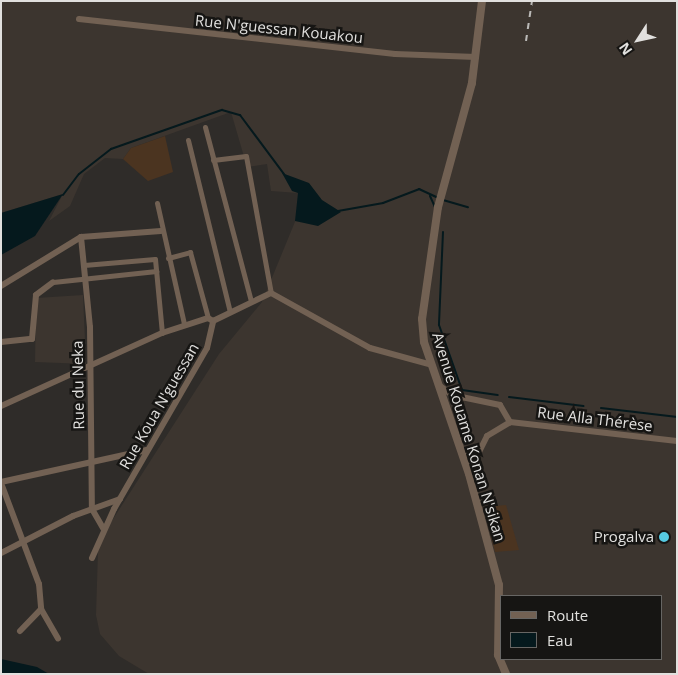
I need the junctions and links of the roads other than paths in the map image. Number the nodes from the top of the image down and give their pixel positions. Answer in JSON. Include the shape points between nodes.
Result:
{"nodes":[{"id":1,"x":482,"y":1,"type":"edge"},
{"id":2,"x":79,"y":19,"type":"dead end"},
{"id":3,"x":476,"y":57,"type":"junction"},
{"id":4,"x":205,"y":126,"type":"dead end"},
{"id":5,"x":188,"y":140,"type":"dead end"},
{"id":6,"x":214,"y":160,"type":"junction"},
{"id":7,"x":157,"y":203,"type":"dead end"},
{"id":8,"x":161,"y":231,"type":"junction"},
{"id":9,"x":81,"y":237,"type":"junction"},
{"id":10,"x":168,"y":258,"type":"junction"},
{"id":11,"x":84,"y":265,"type":"junction"},
{"id":12,"x":156,"y":271,"type":"junction"},
{"id":13,"x":85,"y":278,"type":"junction"},
{"id":14,"x":53,"y":282,"type":"joint"},
{"id":15,"x":1,"y":286,"type":"edge"},
{"id":16,"x":271,"y":292,"type":"junction"},
{"id":17,"x":252,"y":301,"type":"junction"},
{"id":18,"x":230,"y":312,"type":"junction"},
{"id":19,"x":211,"y":319,"type":"junction"},
{"id":20,"x":184,"y":324,"type":"junction"},
{"id":21,"x":162,"y":333,"type":"junction"},
{"id":22,"x":1,"y":342,"type":"edge"},
{"id":23,"x":90,"y":365,"type":"junction"},
{"id":24,"x":432,"y":365,"type":"junction"},
{"id":25,"x":439,"y":384,"type":"junction"},
{"id":26,"x":1,"y":406,"type":"edge"},
{"id":27,"x":510,"y":422,"type":"junction"},
{"id":28,"x":677,"y":441,"type":"edge"},
{"id":29,"x":147,"y":450,"type":"junction"},
{"id":30,"x":92,"y":459,"type":"junction"},
{"id":31,"x":469,"y":474,"type":"junction"},
{"id":32,"x":1,"y":482,"type":"edge"},
{"id":33,"x":120,"y":499,"type":"junction"},
{"id":34,"x":92,"y":509,"type":"junction"},
{"id":35,"x":104,"y":530,"type":"junction"},
{"id":36,"x":22,"y":542,"type":"junction"},
{"id":37,"x":1,"y":553,"type":"edge"},
{"id":38,"x":92,"y":558,"type":"dead end"},
{"id":39,"x":41,"y":609,"type":"junction"},
{"id":40,"x":20,"y":631,"type":"dead end"},
{"id":41,"x":58,"y":638,"type":"dead end"},
{"id":42,"x":500,"y":660,"type":"edge"},
{"id":43,"x":500,"y":660,"type":"edge"},
{"id":44,"x":506,"y":674,"type":"edge"}],
"edges":[{"from":1,"to":3,"type":"street","name":"Avenue Kouame Konan N'sikan"},
{"from":2,"to":3,"type":"street","name":"Rue N'guessan Kouakou","via":[[395,54]]},
{"from":3,"to":24,"type":"street","name":"Avenue Kouame Konan N'sikan","via":[[438,207],[429,260],[422,319]]},
{"from":4,"to":6,"type":"street"},
{"from":5,"to":18,"type":"street"},
{"from":6,"to":16,"type":"street","via":[[246,156]]},
{"from":6,"to":17,"type":"street"},
{"from":7,"to":8,"type":"street"},
{"from":8,"to":9,"type":"street"},
{"from":8,"to":10,"type":"street"},
{"from":9,"to":11,"type":"street","name":"Rue du Neka"},
{"from":9,"to":15,"type":"street"},
{"from":10,"to":19,"type":"street","via":[[190,252]]},
{"from":10,"to":20,"type":"street"},
{"from":11,"to":12,"type":"street","via":[[152,258]]},
{"from":11,"to":13,"type":"street","name":"Rue du Neka"},
{"from":12,"to":13,"type":"street"},
{"from":12,"to":21,"type":"street"},
{"from":13,"to":14,"type":"street"},
{"from":13,"to":23,"type":"street","name":"Rue du Neka"},
{"from":14,"to":22,"type":"street","via":[[36,295],[32,339]]},
{"from":16,"to":17,"type":"street"},
{"from":16,"to":24,"type":"street","via":[[370,348]]},
{"from":17,"to":18,"type":"street"},
{"from":18,"to":19,"type":"street"},
{"from":19,"to":20,"type":"street"},
{"from":19,"to":29,"type":"street","name":"Rue Koua N'guessan","via":[[207,348]]},
{"from":20,"to":21,"type":"street"},
{"from":21,"to":23,"type":"street"},
{"from":23,"to":26,"type":"street"},
{"from":23,"to":30,"type":"street","name":"Rue du Neka"},
{"from":24,"to":25,"type":"street","name":"Avenue Kouame Konan N'sikan"},
{"from":25,"to":27,"type":"street","via":[[452,394],[500,405]]},
{"from":25,"to":31,"type":"street","name":"Avenue Kouame Konan N'sikan"},
{"from":27,"to":28,"type":"street","name":"Rue Alla Thérèse"},
{"from":27,"to":31,"type":"street","via":[[488,436]]},
{"from":29,"to":30,"type":"street"},
{"from":29,"to":33,"type":"street","name":"Rue Koua N'guessan"},
{"from":30,"to":32,"type":"street"},
{"from":30,"to":34,"type":"street","name":"Rue du Neka"},
{"from":31,"to":43,"type":"street","name":"Avenue Kouame Konan N'sikan","via":[[499,585]]},
{"from":32,"to":36,"type":"street"},
{"from":33,"to":34,"type":"street"},
{"from":33,"to":35,"type":"street","name":"Rue Koua N'guessan"},
{"from":34,"to":35,"type":"street","name":"Rue du Neka"},
{"from":34,"to":36,"type":"street"},
{"from":35,"to":38,"type":"street","name":"Rue Koua N'guessan"},
{"from":36,"to":37,"type":"street"},
{"from":36,"to":39,"type":"street","via":[[39,584]]},
{"from":39,"to":40,"type":"street"},
{"from":39,"to":41,"type":"street"},
{"from":42,"to":44,"type":"street","name":"Avenue Kouame Konan N'sikan"}]}
